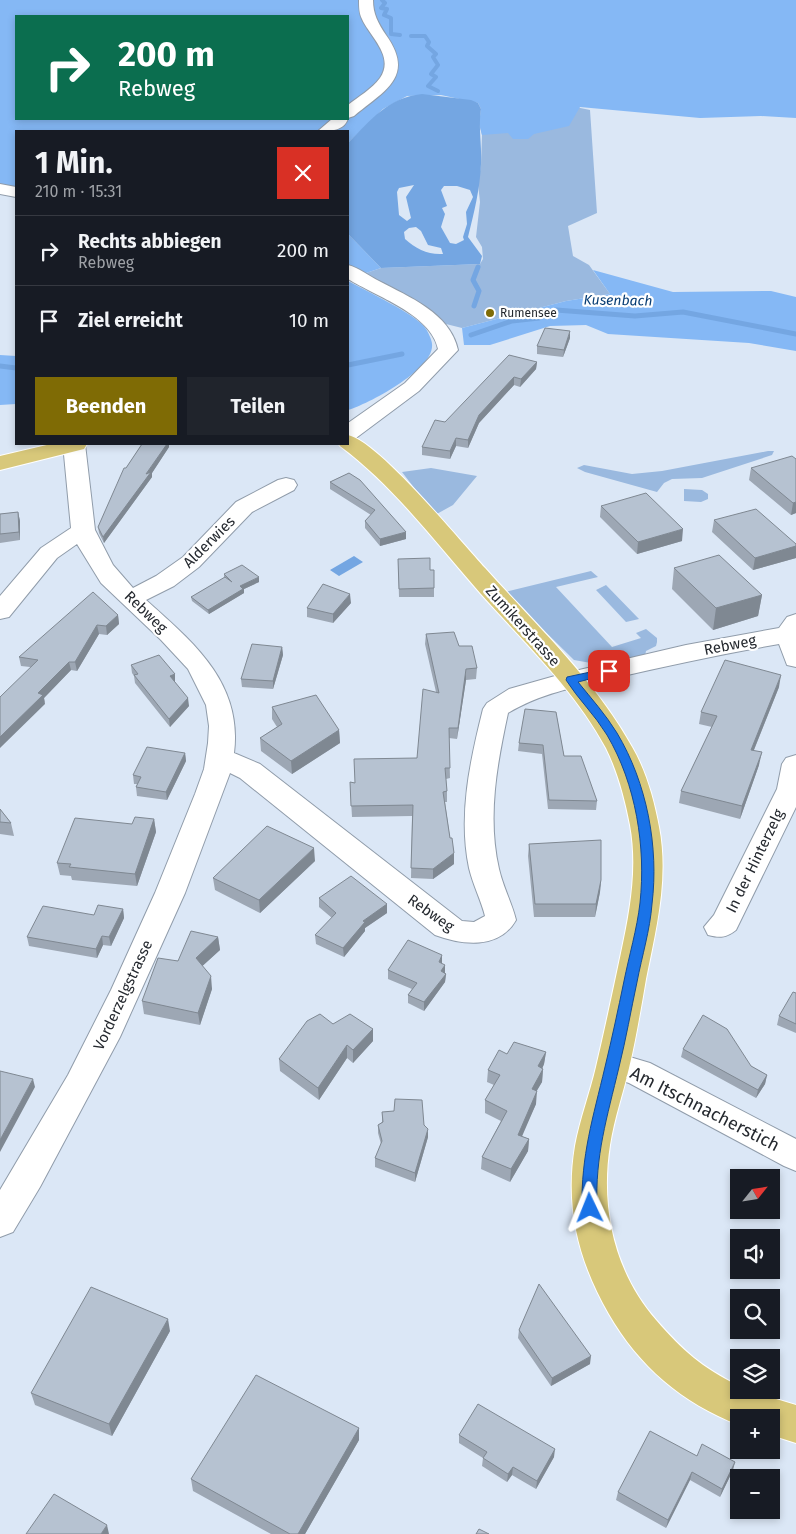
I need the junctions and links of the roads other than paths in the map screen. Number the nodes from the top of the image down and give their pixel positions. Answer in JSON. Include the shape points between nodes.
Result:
{"nodes":[{"id":1,"x":366,"y":0,"type":"edge"},
{"id":2,"x":349,"y":112,"type":"edge"},
{"id":3,"x":340,"y":120,"type":"edge"},
{"id":4,"x":327,"y":130,"type":"edge"},
{"id":5,"x":0,"y":189,"type":"edge"},
{"id":6,"x":15,"y":192,"type":"edge"},
{"id":7,"x":349,"y":272,"type":"edge"},
{"id":8,"x":386,"y":407,"type":"junction"},
{"id":9,"x":349,"y":417,"type":"edge"},
{"id":10,"x":349,"y":432,"type":"edge"},
{"id":11,"x":349,"y":442,"type":"edge"},
{"id":12,"x":71,"y":445,"type":"edge"},
{"id":13,"x":75,"y":445,"type":"edge"},
{"id":14,"x":0,"y":463,"type":"edge"},
{"id":15,"x":286,"y":486,"type":"dead end"},
{"id":16,"x":83,"y":530,"type":"junction"},
{"id":17,"x":131,"y":598,"type":"junction"},
{"id":18,"x":0,"y":612,"type":"edge"},
{"id":19,"x":794,"y":629,"type":"edge"},
{"id":20,"x":796,"y":659,"type":"edge"},
{"id":21,"x":571,"y":680,"type":"junction"},
{"id":22,"x":220,"y":757,"type":"junction"},
{"id":23,"x":796,"y":764,"type":"edge"},
{"id":24,"x":719,"y":927,"type":"dead end"},
{"id":25,"x":613,"y":1065,"type":"junction"},
{"id":26,"x":796,"y":1156,"type":"edge"},
{"id":27,"x":0,"y":1221,"type":"edge"},
{"id":28,"x":796,"y":1424,"type":"edge"}],
"edges":[{"from":1,"to":2,"type":"street","via":[[366,16],[392,55],[390,74]]},
{"from":3,"to":4,"type":"street"},
{"from":5,"to":6,"type":"street"},
{"from":7,"to":8,"type":"street","via":[[424,314],[441,328],[449,342],[448,350],[431,370]]},
{"from":8,"to":9,"type":"street"},
{"from":8,"to":10,"type":"street"},
{"from":11,"to":21,"type":"main road","name":"Zumikerstrasse","via":[[367,455],[414,504]]},
{"from":12,"to":14,"type":"main road"},
{"from":13,"to":16,"type":"street","name":"Rebweg"},
{"from":15,"to":17,"type":"street","name":"Alderwies","via":[[244,506],[191,562],[165,581]]},
{"from":16,"to":17,"type":"street","name":"Rebweg","via":[[92,552],[109,577]]},
{"from":16,"to":18,"type":"street","via":[[49,553]]},
{"from":17,"to":22,"type":"street","name":"Rebweg","via":[[193,658],[207,678],[223,723]]},
{"from":19,"to":20,"type":"street"},
{"from":19,"to":21,"type":"street","name":"Rebweg"},
{"from":21,"to":22,"type":"street","name":"Rebweg","via":[[518,695],[496,709],[478,820],[484,869],[501,920],[475,934],[462,934],[446,927],[250,770]]},
{"from":21,"to":25,"type":"main road","name":"Zumikerstrasse","via":[[620,749],[634,783],[645,829],[646,904]]},
{"from":22,"to":27,"type":"street","name":"Vorderzelgstrasse","via":[[170,893],[126,994],[76,1093]]},
{"from":23,"to":24,"type":"street","name":"In der Hinterzelg","via":[[791,789],[725,922]]},
{"from":25,"to":26,"type":"street","name":"Am Itschnacherstich","via":[[638,1072]]},
{"from":25,"to":28,"type":"main road","name":"Zumikerstrasse","via":[[593,1143],[589,1175],[592,1225],[607,1277],[633,1321],[671,1365],[705,1390],[742,1408]]}]}
